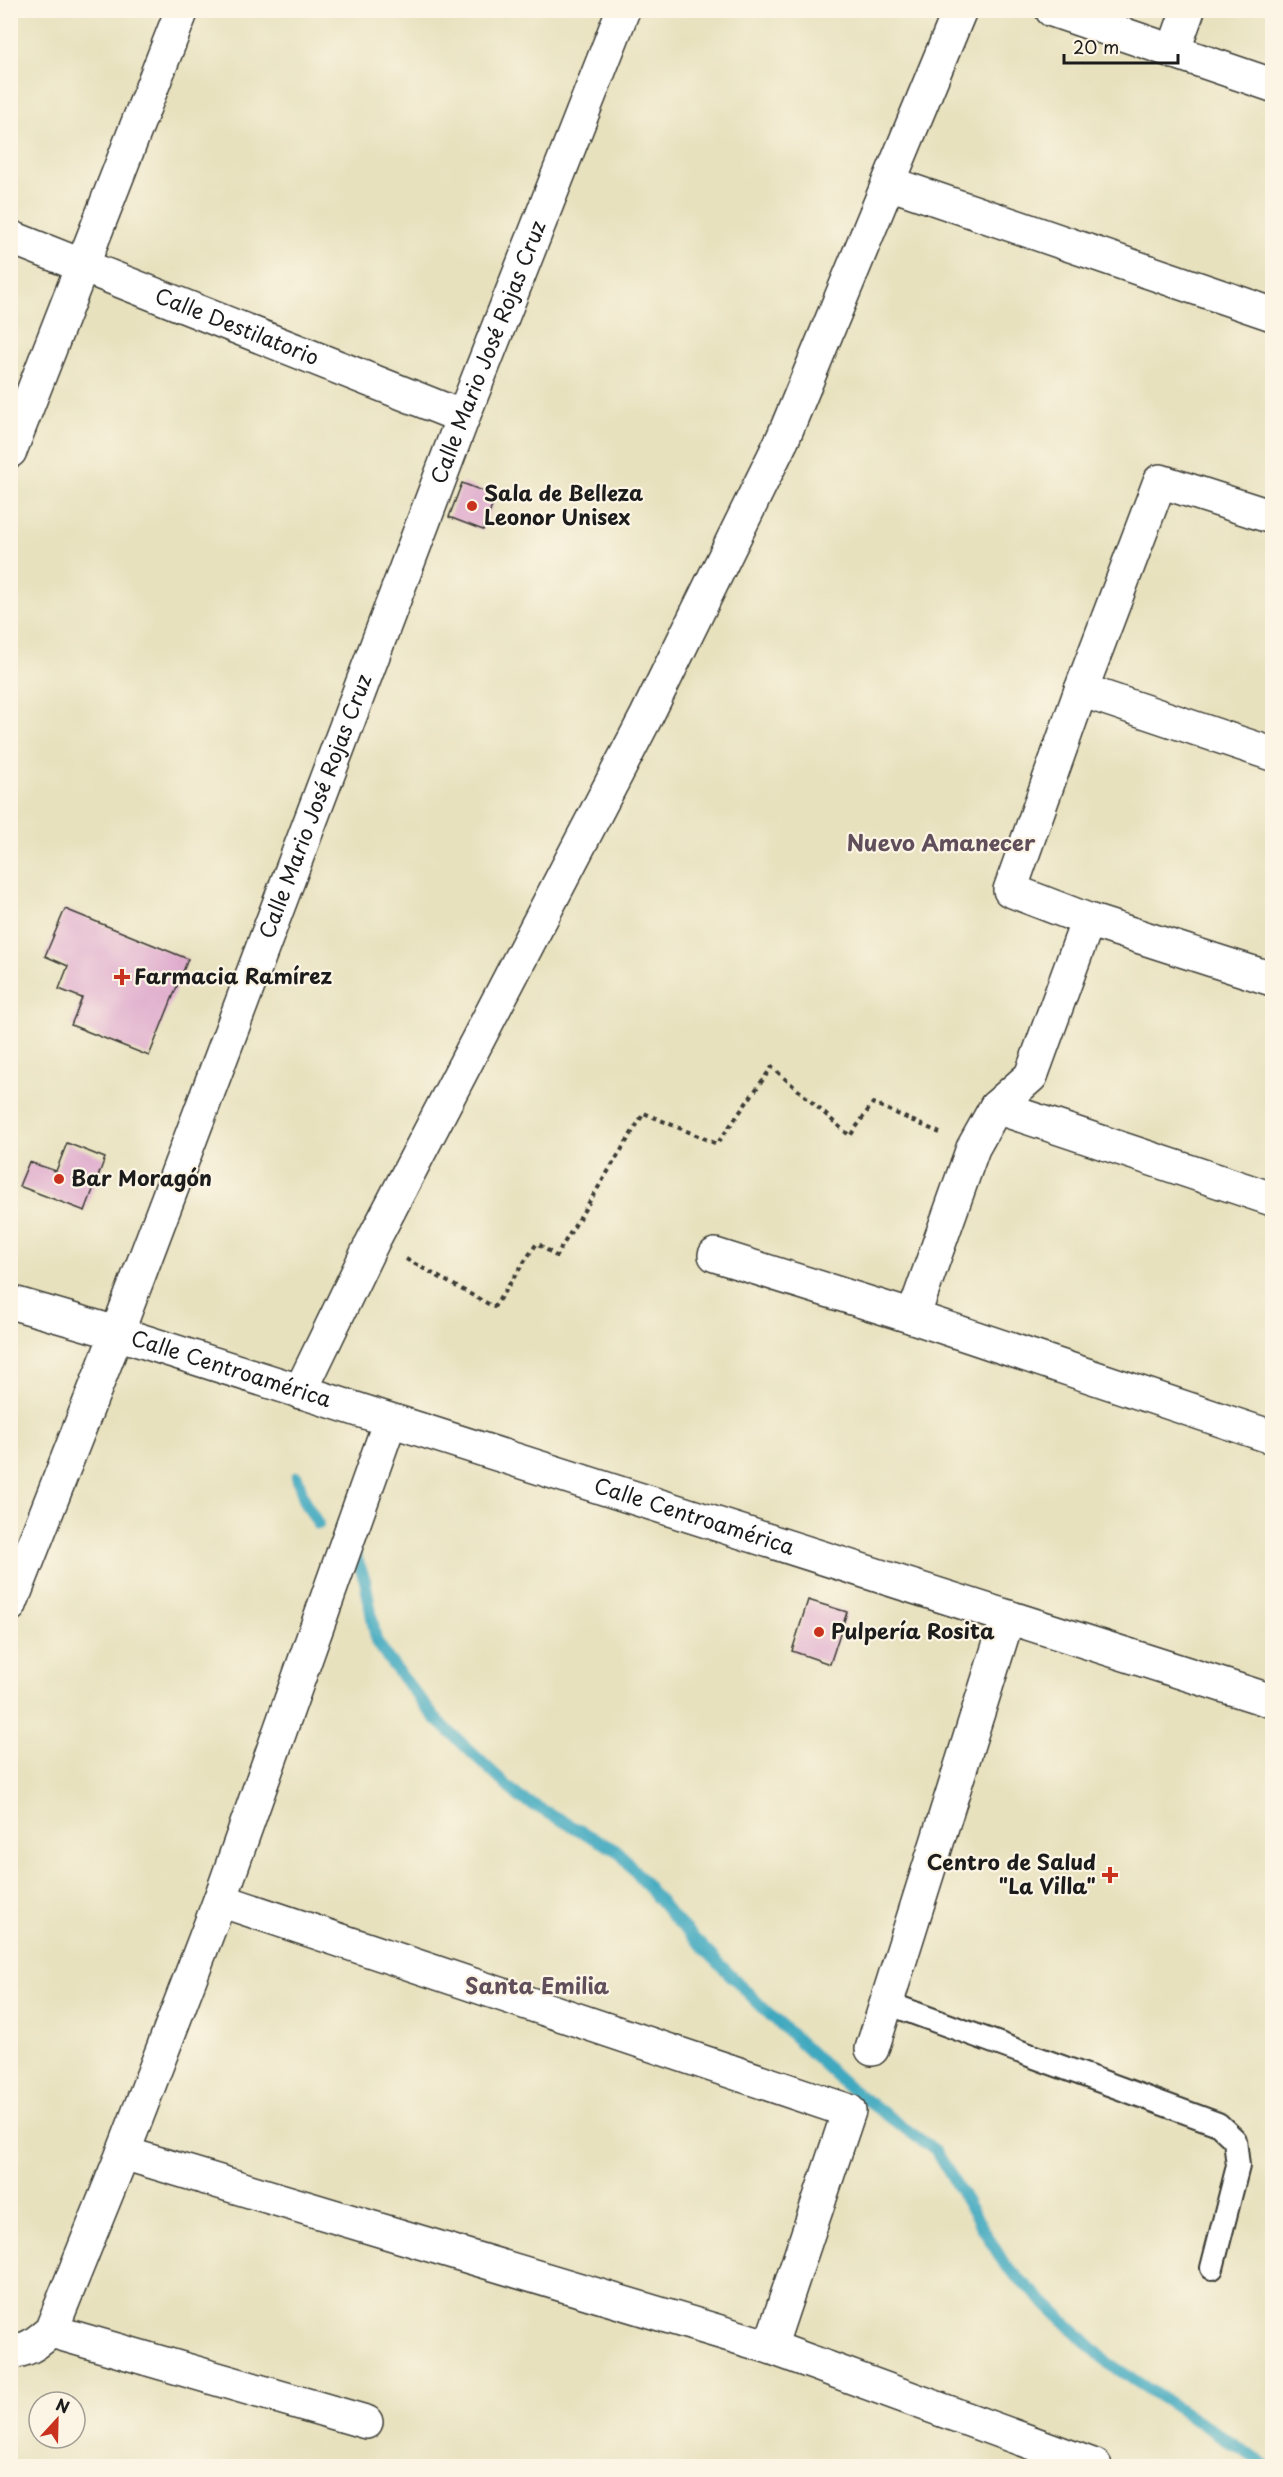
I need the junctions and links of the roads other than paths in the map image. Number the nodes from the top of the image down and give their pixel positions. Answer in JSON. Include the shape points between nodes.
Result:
{"nodes":[{"id":1,"x":182,"y":10,"type":"edge"},
{"id":2,"x":623,"y":10,"type":"edge"},
{"id":3,"x":960,"y":10,"type":"edge"},
{"id":4,"x":1052,"y":10,"type":"edge"},
{"id":5,"x":1188,"y":10,"type":"edge"},
{"id":6,"x":1173,"y":52,"type":"junction"},
{"id":7,"x":1272,"y":85,"type":"edge"},
{"id":8,"x":889,"y":183,"type":"junction"},
{"id":9,"x":10,"y":237,"type":"edge"},
{"id":10,"x":82,"y":266,"type":"junction"},
{"id":11,"x":1272,"y":314,"type":"edge"},
{"id":12,"x":463,"y":417,"type":"junction"},
{"id":13,"x":10,"y":451,"type":"edge"},
{"id":14,"x":1272,"y":517,"type":"edge"},
{"id":15,"x":1081,"y":690,"type":"junction"},
{"id":16,"x":1272,"y":754,"type":"edge"},
{"id":17,"x":1088,"y":920,"type":"junction"},
{"id":18,"x":1272,"y":979,"type":"edge"},
{"id":19,"x":996,"y":1107,"type":"junction"},
{"id":20,"x":1272,"y":1199,"type":"edge"},
{"id":21,"x":715,"y":1255,"type":"dead end"},
{"id":22,"x":10,"y":1302,"type":"edge"},
{"id":23,"x":913,"y":1317,"type":"junction"},
{"id":24,"x":117,"y":1333,"type":"junction"},
{"id":25,"x":300,"y":1392,"type":"junction"},
{"id":26,"x":390,"y":1421,"type":"junction"},
{"id":27,"x":1272,"y":1437,"type":"edge"},
{"id":28,"x":10,"y":1605,"type":"edge"},
{"id":29,"x":1008,"y":1617,"type":"junction"},
{"id":30,"x":1272,"y":1701,"type":"edge"},
{"id":31,"x":220,"y":1900,"type":"junction"},
{"id":32,"x":886,"y":2003,"type":"junction"},
{"id":33,"x":872,"y":2049,"type":"dead end"},
{"id":34,"x":123,"y":2153,"type":"junction"},
{"id":35,"x":1212,"y":2268,"type":"dead end"},
{"id":36,"x":51,"y":2331,"type":"junction"},
{"id":37,"x":770,"y":2347,"type":"junction"},
{"id":38,"x":10,"y":2351,"type":"edge"},
{"id":39,"x":366,"y":2421,"type":"dead end"},
{"id":40,"x":1095,"y":2466,"type":"edge"}],
"edges":[{"from":1,"to":10,"type":"street"},
{"from":2,"to":12,"type":"street","name":"Calle Mario José Rojas Cruz"},
{"from":3,"to":8,"type":"street"},
{"from":4,"to":6,"type":"street"},
{"from":5,"to":6,"type":"street"},
{"from":6,"to":7,"type":"street"},
{"from":8,"to":11,"type":"street"},
{"from":8,"to":25,"type":"street","via":[[772,459],[647,715],[373,1241]]},
{"from":9,"to":10,"type":"street","name":"Calle Destilatorio"},
{"from":10,"to":12,"type":"street","name":"Calle Destilatorio"},
{"from":10,"to":13,"type":"street"},
{"from":12,"to":24,"type":"street","name":"Calle Mario José Rojas Cruz"},
{"from":14,"to":15,"type":"street","via":[[1161,481]]},
{"from":15,"to":16,"type":"street"},
{"from":15,"to":17,"type":"street","via":[[1010,890]]},
{"from":17,"to":18,"type":"street"},
{"from":17,"to":19,"type":"street","via":[[1030,1076]]},
{"from":19,"to":20,"type":"street"},
{"from":19,"to":23,"type":"street","via":[[973,1148]]},
{"from":21,"to":23,"type":"street"},
{"from":22,"to":24,"type":"street","name":"Calle Centroamérica"},
{"from":23,"to":27,"type":"street"},
{"from":24,"to":25,"type":"street","name":"Calle Centroamérica"},
{"from":24,"to":28,"type":"street","name":"Calle Mario José Rojas Cruz"},
{"from":25,"to":26,"type":"street","name":"Calle Centroamérica"},
{"from":26,"to":29,"type":"street","name":"Calle Centroamérica"},
{"from":26,"to":31,"type":"street"},
{"from":29,"to":30,"type":"street","name":"Calle Centroamérica"},
{"from":29,"to":32,"type":"street"},
{"from":31,"to":34,"type":"street"},
{"from":31,"to":37,"type":"street","via":[[849,2111]]},
{"from":32,"to":33,"type":"street"},
{"from":32,"to":35,"type":"lane","via":[[1218,2124],[1235,2140],[1238,2166]]},
{"from":34,"to":36,"type":"street"},
{"from":34,"to":37,"type":"street"},
{"from":36,"to":38,"type":"street","via":[[33,2346]]},
{"from":36,"to":39,"type":"street"},
{"from":37,"to":40,"type":"street"}]}
